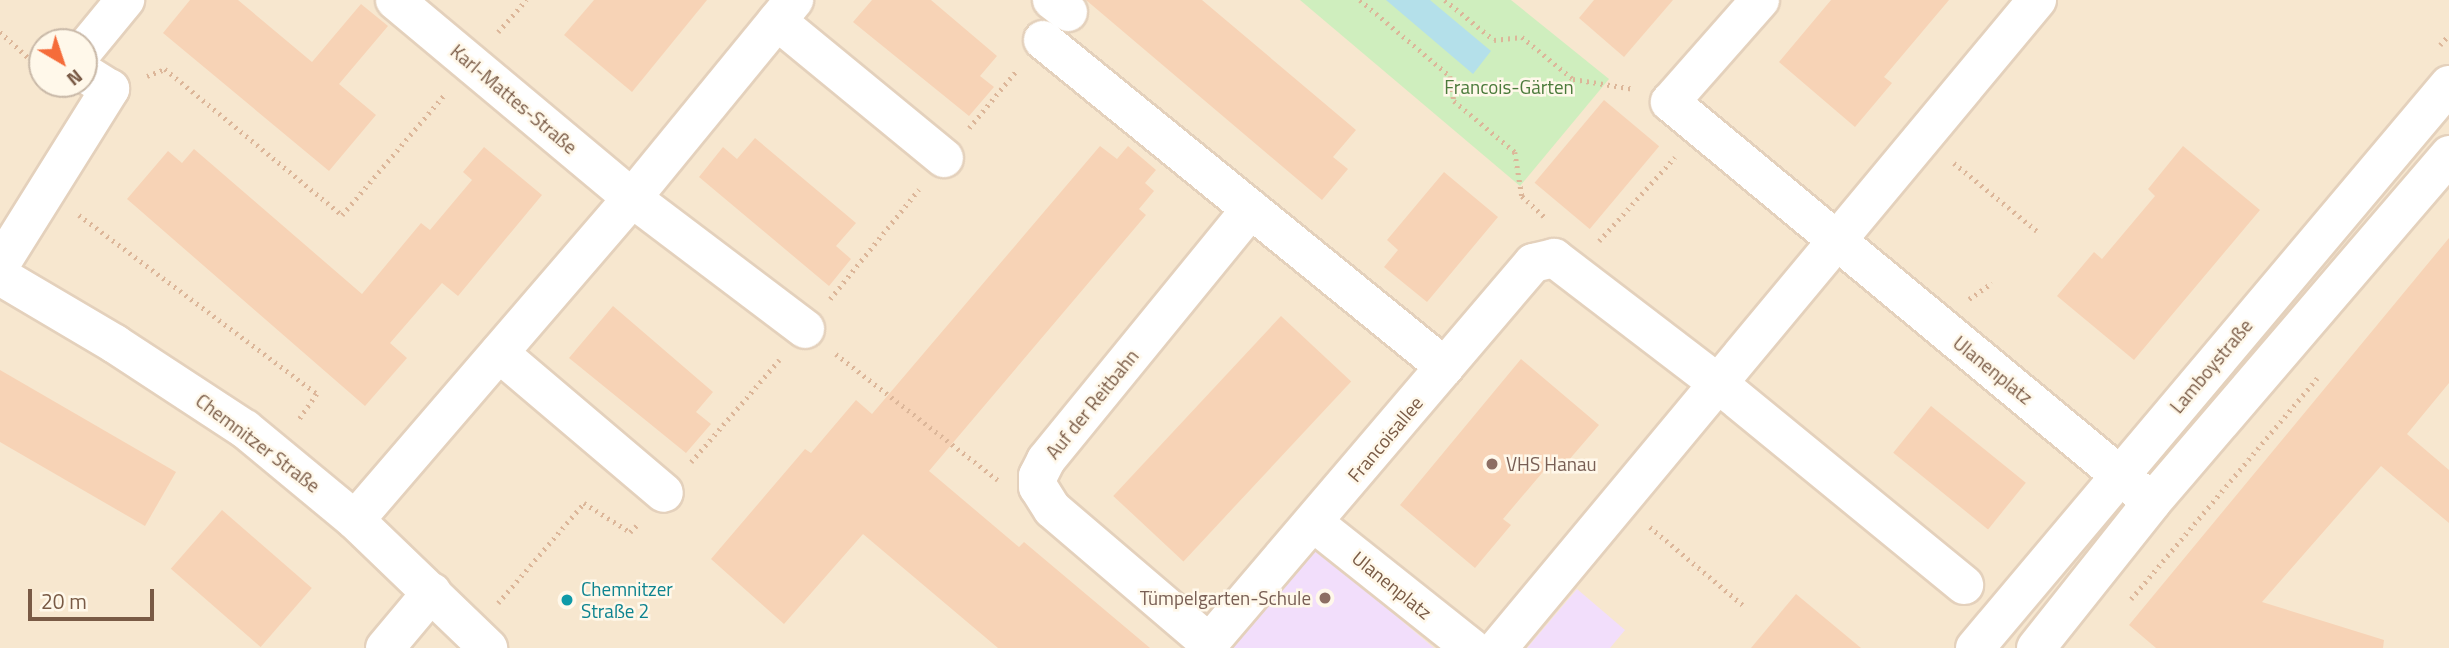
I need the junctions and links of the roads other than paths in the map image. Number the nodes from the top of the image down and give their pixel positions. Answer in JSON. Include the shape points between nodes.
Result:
{"nodes":[{"id":1,"x":125,"y":0,"type":"edge"},
{"id":2,"x":396,"y":0,"type":"edge"},
{"id":3,"x":1760,"y":0,"type":"edge"},
{"id":4,"x":2037,"y":0,"type":"edge"},
{"id":5,"x":785,"y":11,"type":"edge"},
{"id":6,"x":98,"y":33,"type":"edge"},
{"id":7,"x":1043,"y":40,"type":"dead end"},
{"id":8,"x":2449,"y":85,"type":"edge"},
{"id":9,"x":89,"y":98,"type":"edge"},
{"id":10,"x":2449,"y":155,"type":"edge"},
{"id":11,"x":944,"y":158,"type":"dead end"},
{"id":12,"x":632,"y":198,"type":"junction"},
{"id":13,"x":1251,"y":209,"type":"junction"},
{"id":14,"x":1835,"y":239,"type":"junction"},
{"id":15,"x":0,"y":265,"type":"edge"},
{"id":16,"x":0,"y":276,"type":"edge"},
{"id":17,"x":816,"y":315,"type":"road end"},
{"id":18,"x":499,"y":353,"type":"junction"},
{"id":19,"x":1445,"y":367,"type":"junction"},
{"id":20,"x":1715,"y":381,"type":"junction"},
{"id":21,"x":2120,"y":475,"type":"junction"},
{"id":22,"x":664,"y":494,"type":"dead end"},
{"id":23,"x":2152,"y":502,"type":"junction"},
{"id":24,"x":355,"y":520,"type":"junction"},
{"id":25,"x":1314,"y":523,"type":"junction"},
{"id":26,"x":1964,"y":585,"type":"dead end"},
{"id":27,"x":432,"y":593,"type":"junction"},
{"id":28,"x":1207,"y":646,"type":"edge"},
{"id":29,"x":385,"y":648,"type":"edge"},
{"id":30,"x":488,"y":648,"type":"edge"},
{"id":31,"x":1471,"y":648,"type":"edge"},
{"id":32,"x":1498,"y":648,"type":"edge"},
{"id":33,"x":1975,"y":648,"type":"edge"},
{"id":34,"x":2036,"y":648,"type":"edge"}],
"edges":[{"from":1,"to":6,"type":"street"},
{"from":2,"to":12,"type":"street","name":"Karl-Mattes-Straße"},
{"from":3,"to":14,"type":"street","name":"Ulanenplatz","via":[[1670,102]]},
{"from":4,"to":14,"type":"street"},
{"from":5,"to":11,"type":"street"},
{"from":5,"to":12,"type":"street"},
{"from":7,"to":13,"type":"street"},
{"from":8,"to":21,"type":"street","name":"Lamboystraße"},
{"from":9,"to":15,"type":"street","via":[[47,190]]},
{"from":10,"to":23,"type":"street"},
{"from":12,"to":17,"type":"street","name":"Karl-Mattes-Straße"},
{"from":12,"to":18,"type":"street"},
{"from":13,"to":19,"type":"street"},
{"from":13,"to":28,"type":"street","name":"Auf der Reitbahn","via":[[1046,460],[1038,487],[1052,509]]},
{"from":14,"to":20,"type":"street"},
{"from":14,"to":21,"type":"street","name":"Ulanenplatz"},
{"from":16,"to":24,"type":"street","name":"Chemnitzer Straße","via":[[194,394]]},
{"from":18,"to":22,"type":"street"},
{"from":18,"to":24,"type":"street"},
{"from":19,"to":20,"type":"street","name":"Francoisallee","via":[[1533,263],[1585,258]]},
{"from":19,"to":25,"type":"street","name":"Francoisallee"},
{"from":20,"to":26,"type":"street"},
{"from":20,"to":32,"type":"street"},
{"from":21,"to":23,"type":"street","name":"Ulanenplatz"},
{"from":21,"to":33,"type":"street","name":"Lamboystraße"},
{"from":23,"to":34,"type":"street"},
{"from":24,"to":27,"type":"street","name":"Chemnitzer Straße"},
{"from":25,"to":28,"type":"street","name":"Francoisallee"},
{"from":25,"to":31,"type":"street","name":"Ulanenplatz"},
{"from":27,"to":29,"type":"street"},
{"from":27,"to":30,"type":"street","name":"Chemnitzer Straße"}]}
